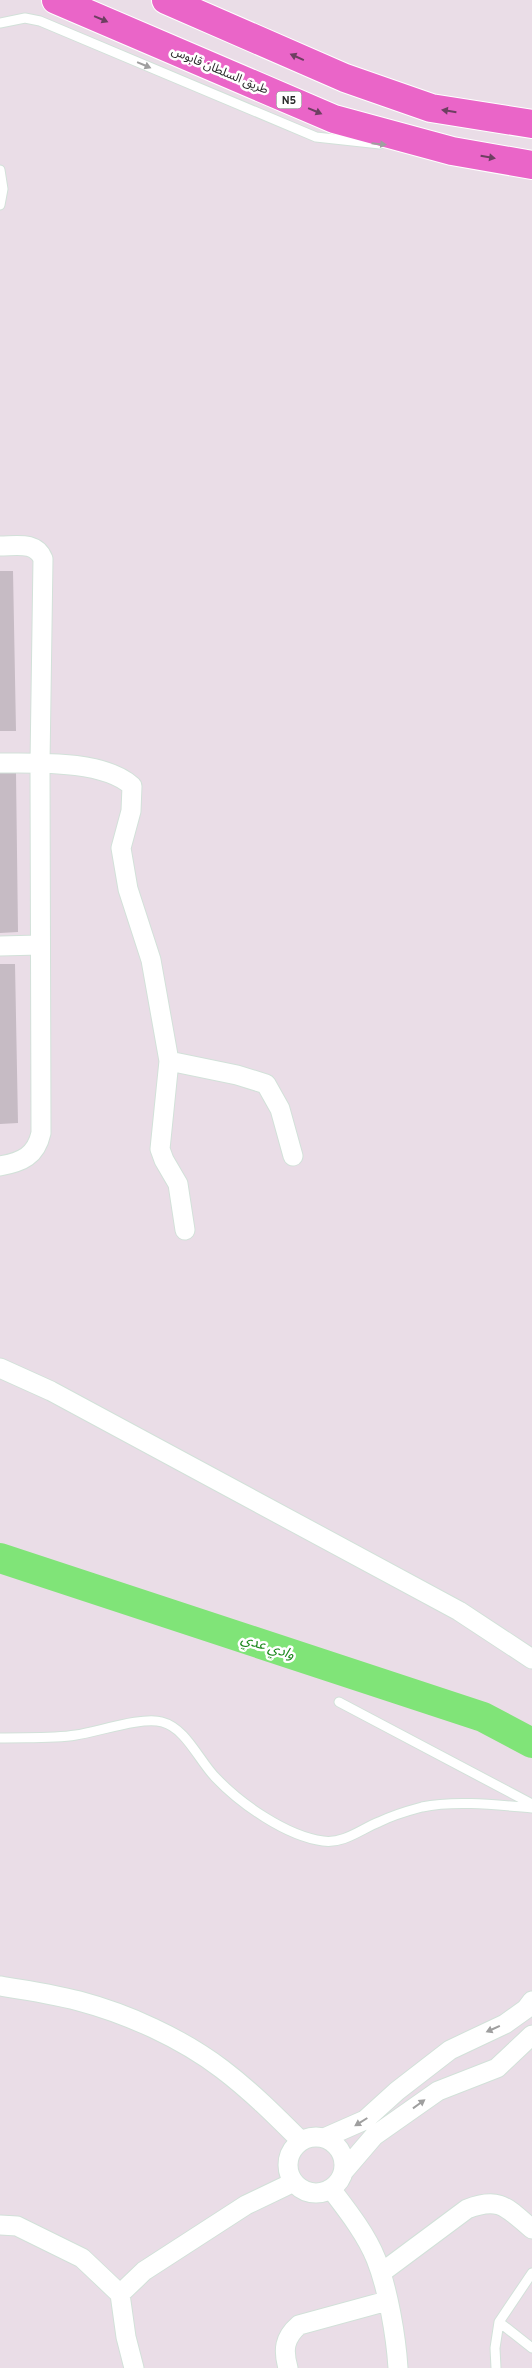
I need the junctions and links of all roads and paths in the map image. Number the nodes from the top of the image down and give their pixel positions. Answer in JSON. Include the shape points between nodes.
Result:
{"nodes":[{"id":1,"x":56,"y":0,"type":"edge"},
{"id":2,"x":166,"y":0,"type":"edge"},
{"id":3,"x":16,"y":20,"type":"junction"},
{"id":4,"x":0,"y":24,"type":"edge"},
{"id":5,"x":0,"y":31,"type":"edge"},
{"id":6,"x":532,"y":124,"type":"edge"},
{"id":7,"x":452,"y":151,"type":"junction"},
{"id":8,"x":532,"y":165,"type":"edge"},
{"id":9,"x":0,"y":170,"type":"edge"},
{"id":10,"x":0,"y":205,"type":"edge"},
{"id":11,"x":0,"y":546,"type":"edge"},
{"id":12,"x":40,"y":762,"type":"junction"},
{"id":13,"x":0,"y":763,"type":"edge"},
{"id":14,"x":39,"y":945,"type":"junction"},
{"id":15,"x":0,"y":946,"type":"edge"},
{"id":16,"x":169,"y":1061,"type":"junction"},
{"id":17,"x":293,"y":1156,"type":"dead end"},
{"id":18,"x":0,"y":1166,"type":"edge"},
{"id":19,"x":186,"y":1230,"type":"dead end"},
{"id":20,"x":0,"y":1368,"type":"edge"},
{"id":21,"x":532,"y":1659,"type":"edge"},
{"id":22,"x":339,"y":1702,"type":"dead end"},
{"id":23,"x":0,"y":1738,"type":"edge"},
{"id":24,"x":532,"y":1806,"type":"edge"},
{"id":25,"x":0,"y":1986,"type":"edge"},
{"id":26,"x":532,"y":2001,"type":"edge"},
{"id":27,"x":532,"y":2035,"type":"edge"},
{"id":28,"x":324,"y":2138,"type":"junction"},
{"id":29,"x":301,"y":2141,"type":"junction"},
{"id":30,"x":344,"y":2170,"type":"junction"},
{"id":31,"x":294,"y":2182,"type":"junction"},
{"id":32,"x":331,"y":2189,"type":"junction"},
{"id":33,"x":0,"y":2225,"type":"edge"},
{"id":34,"x":532,"y":2229,"type":"edge"},
{"id":35,"x":381,"y":2273,"type":"junction"},
{"id":36,"x":532,"y":2273,"type":"edge"},
{"id":37,"x":120,"y":2294,"type":"junction"},
{"id":38,"x":387,"y":2301,"type":"junction"},
{"id":39,"x":498,"y":2322,"type":"junction"},
{"id":40,"x":532,"y":2348,"type":"edge"},
{"id":41,"x":134,"y":2368,"type":"edge"},
{"id":42,"x":288,"y":2368,"type":"edge"},
{"id":43,"x":398,"y":2368,"type":"edge"},
{"id":44,"x":496,"y":2368,"type":"edge"}],
"edges":[{"from":1,"to":7,"type":"highway","name":"طريق السلطان قابوس","number":"N5","one_way":true,"via":[[334,119]]},
{"from":6,"to":2,"type":"highway","one_way":true,"via":[[431,108],[345,78]]},
{"from":3,"to":4,"type":"lane"},
{"from":3,"to":5,"type":"lane"},
{"from":3,"to":7,"type":"lane","one_way":true,"via":[[40,21],[316,137]]},
{"from":7,"to":8,"type":"highway","name":"طريق السلطان قابوس","number":"N5","one_way":true},
{"from":9,"to":10,"type":"lane","via":[[3,189]]},
{"from":11,"to":12,"type":"street","via":[[33,547],[43,560]]},
{"from":12,"to":13,"type":"street"},
{"from":12,"to":14,"type":"street"},
{"from":12,"to":16,"type":"street","via":[[122,777],[132,786],[131,811],[121,848],[128,889],[151,960]]},
{"from":14,"to":15,"type":"street"},
{"from":14,"to":18,"type":"street","via":[[41,1132],[39,1142],[27,1158]]},
{"from":16,"to":17,"type":"street","via":[[266,1084],[280,1110]]},
{"from":16,"to":19,"type":"street","via":[[160,1149],[178,1184]]},
{"from":20,"to":21,"type":"street","via":[[51,1391],[459,1611]]},
{"from":22,"to":24,"type":"lane"},
{"from":23,"to":24,"type":"lane","via":[[75,1736],[145,1721],[160,1721],[173,1726],[216,1778],[261,1814],[293,1832],[324,1841],[341,1840],[400,1813],[425,1807]]},
{"from":25,"to":29,"type":"street","via":[[79,2001],[136,2021],[178,2042],[222,2069],[260,2100]]},
{"from":26,"to":28,"type":"street","one_way":true,"via":[[505,2024],[450,2050],[365,2120]]},
{"from":30,"to":27,"type":"street","one_way":true,"via":[[382,2130],[438,2091],[497,2068]]},
{"from":28,"to":29,"type":"street"},
{"from":28,"to":30,"type":"street","via":[[338,2146]]},
{"from":29,"to":31,"type":"street","via":[[288,2160]]},
{"from":30,"to":32,"type":"street"},
{"from":31,"to":32,"type":"street","via":[[313,2193]]},
{"from":31,"to":37,"type":"street","via":[[246,2205],[144,2271]]},
{"from":32,"to":35,"type":"street","via":[[351,2215]]},
{"from":33,"to":37,"type":"street","via":[[17,2226],[82,2258]]},
{"from":34,"to":35,"type":"street","via":[[503,2206],[492,2202],[481,2204],[467,2209]]},
{"from":35,"to":38,"type":"street"},
{"from":36,"to":39,"type":"lane"},
{"from":37,"to":41,"type":"street"},
{"from":38,"to":42,"type":"street","via":[[299,2325],[290,2332],[284,2347]]},
{"from":38,"to":43,"type":"street","via":[[397,2346]]},
{"from":39,"to":40,"type":"lane"},
{"from":39,"to":44,"type":"lane"}]}
